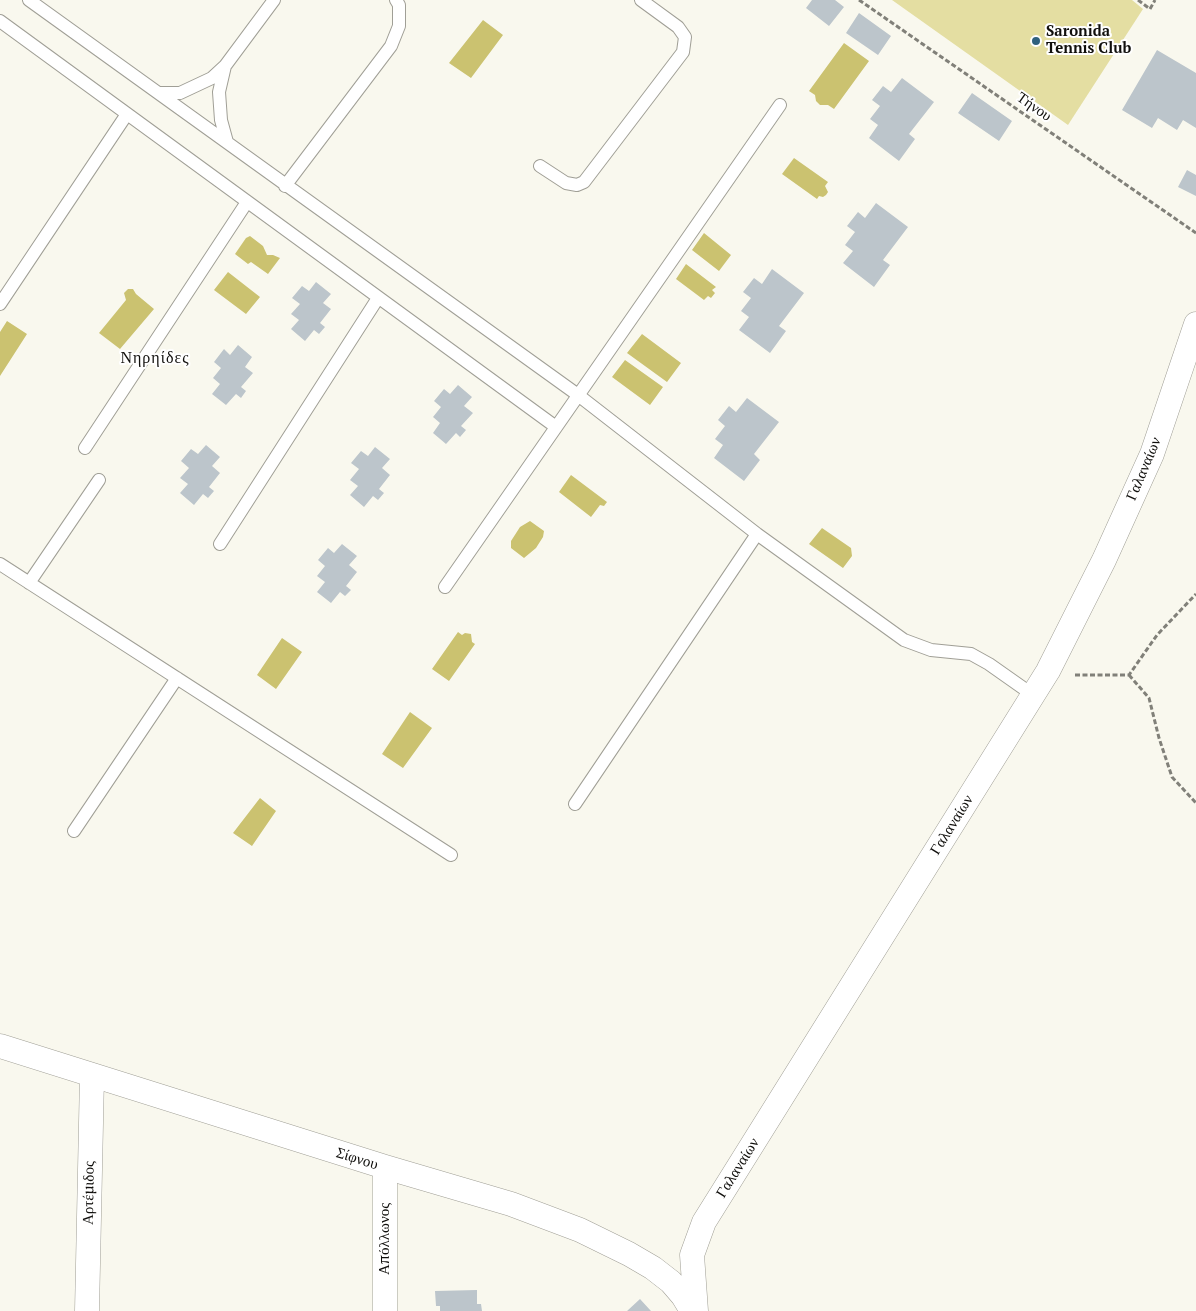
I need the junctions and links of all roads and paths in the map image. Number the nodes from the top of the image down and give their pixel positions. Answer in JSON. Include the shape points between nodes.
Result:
{"nodes":[{"id":1,"x":29,"y":0,"type":"edge"},
{"id":2,"x":274,"y":0,"type":"edge"},
{"id":3,"x":396,"y":0,"type":"edge"},
{"id":4,"x":641,"y":0,"type":"edge"},
{"id":5,"x":859,"y":0,"type":"edge"},
{"id":6,"x":1138,"y":0,"type":"edge"},
{"id":7,"x":1155,"y":0,"type":"edge"},
{"id":8,"x":0,"y":21,"type":"edge"},
{"id":9,"x":225,"y":66,"type":"junction"},
{"id":10,"x":158,"y":93,"type":"junction"},
{"id":11,"x":780,"y":105,"type":"dead end"},
{"id":12,"x":127,"y":114,"type":"junction"},
{"id":13,"x":227,"y":142,"type":"junction"},
{"id":14,"x":540,"y":166,"type":"dead end"},
{"id":15,"x":285,"y":186,"type":"junction"},
{"id":16,"x":247,"y":202,"type":"junction"},
{"id":17,"x":1196,"y":233,"type":"edge"},
{"id":18,"x":378,"y":298,"type":"junction"},
{"id":19,"x":0,"y":304,"type":"edge"},
{"id":20,"x":1196,"y":324,"type":"edge"},
{"id":21,"x":578,"y":395,"type":"junction"},
{"id":22,"x":556,"y":427,"type":"junction"},
{"id":23,"x":85,"y":448,"type":"dead end"},
{"id":24,"x":99,"y":480,"type":"dead end"},
{"id":25,"x":757,"y":534,"type":"junction"},
{"id":26,"x":220,"y":544,"type":"dead end"},
{"id":27,"x":0,"y":564,"type":"edge"},
{"id":28,"x":29,"y":582,"type":"junction"},
{"id":29,"x":445,"y":587,"type":"dead end"},
{"id":30,"x":1196,"y":594,"type":"edge"},
{"id":31,"x":1048,"y":671,"type":"junction"},
{"id":32,"x":1129,"y":675,"type":"junction"},
{"id":33,"x":177,"y":678,"type":"junction"},
{"id":34,"x":1033,"y":696,"type":"junction"},
{"id":35,"x":1196,"y":803,"type":"edge"},
{"id":36,"x":575,"y":804,"type":"dead end"},
{"id":37,"x":74,"y":831,"type":"dead end"},
{"id":38,"x":451,"y":854,"type":"dead end"},
{"id":39,"x":0,"y":1046,"type":"edge"},
{"id":40,"x":92,"y":1076,"type":"junction"},
{"id":41,"x":385,"y":1167,"type":"junction"},
{"id":42,"x":87,"y":1311,"type":"edge"},
{"id":43,"x":385,"y":1311,"type":"edge"},
{"id":44,"x":692,"y":1311,"type":"edge"},
{"id":45,"x":696,"y":1311,"type":"edge"}],
"edges":[{"from":1,"to":10,"type":"lane"},
{"from":2,"to":9,"type":"lane"},
{"from":3,"to":15,"type":"lane","via":[[399,26],[391,46]]},
{"from":4,"to":14,"type":"lane","via":[[678,27],[685,37],[683,52],[584,182],[577,186],[566,183]]},
{"from":5,"to":17,"type":"path","name":"Τήνου"},
{"from":6,"to":7,"type":"path","via":[[1150,9]]},
{"from":8,"to":12,"type":"lane"},
{"from":9,"to":10,"type":"lane","via":[[212,78],[180,93]]},
{"from":9,"to":13,"type":"lane","via":[[219,92]]},
{"from":10,"to":13,"type":"lane"},
{"from":11,"to":21,"type":"lane"},
{"from":12,"to":16,"type":"lane"},
{"from":12,"to":19,"type":"lane"},
{"from":13,"to":15,"type":"lane"},
{"from":15,"to":21,"type":"lane"},
{"from":16,"to":18,"type":"lane"},
{"from":16,"to":23,"type":"lane"},
{"from":18,"to":22,"type":"lane"},
{"from":18,"to":26,"type":"lane"},
{"from":20,"to":31,"type":"street","name":"Γαλαναίων","via":[[1152,454],[1104,560]]},
{"from":21,"to":22,"type":"lane"},
{"from":21,"to":25,"type":"lane"},
{"from":22,"to":29,"type":"lane"},
{"from":24,"to":28,"type":"lane"},
{"from":25,"to":34,"type":"lane","via":[[904,640],[931,650],[970,654]]},
{"from":25,"to":36,"type":"lane"},
{"from":27,"to":28,"type":"lane"},
{"from":28,"to":33,"type":"lane"},
{"from":30,"to":32,"type":"path","via":[[1157,635]]},
{"from":31,"to":32,"type":"path"},
{"from":31,"to":34,"type":"street","name":"Γαλαναίων"},
{"from":32,"to":35,"type":"path","via":[[1149,698],[1172,777]]},
{"from":33,"to":37,"type":"lane"},
{"from":33,"to":38,"type":"lane"},
{"from":34,"to":45,"type":"street","name":"Γαλαναίων","via":[[704,1222],[692,1255]]},
{"from":39,"to":40,"type":"street","name":"Σίφνου"},
{"from":40,"to":41,"type":"street","name":"Σίφνου"},
{"from":40,"to":42,"type":"street","name":"Αρτέμιδος"},
{"from":41,"to":43,"type":"street","name":"Απόλλωνος"},
{"from":41,"to":44,"type":"street","name":"Σίφνου","via":[[511,1204],[604,1241],[671,1282]]}]}
